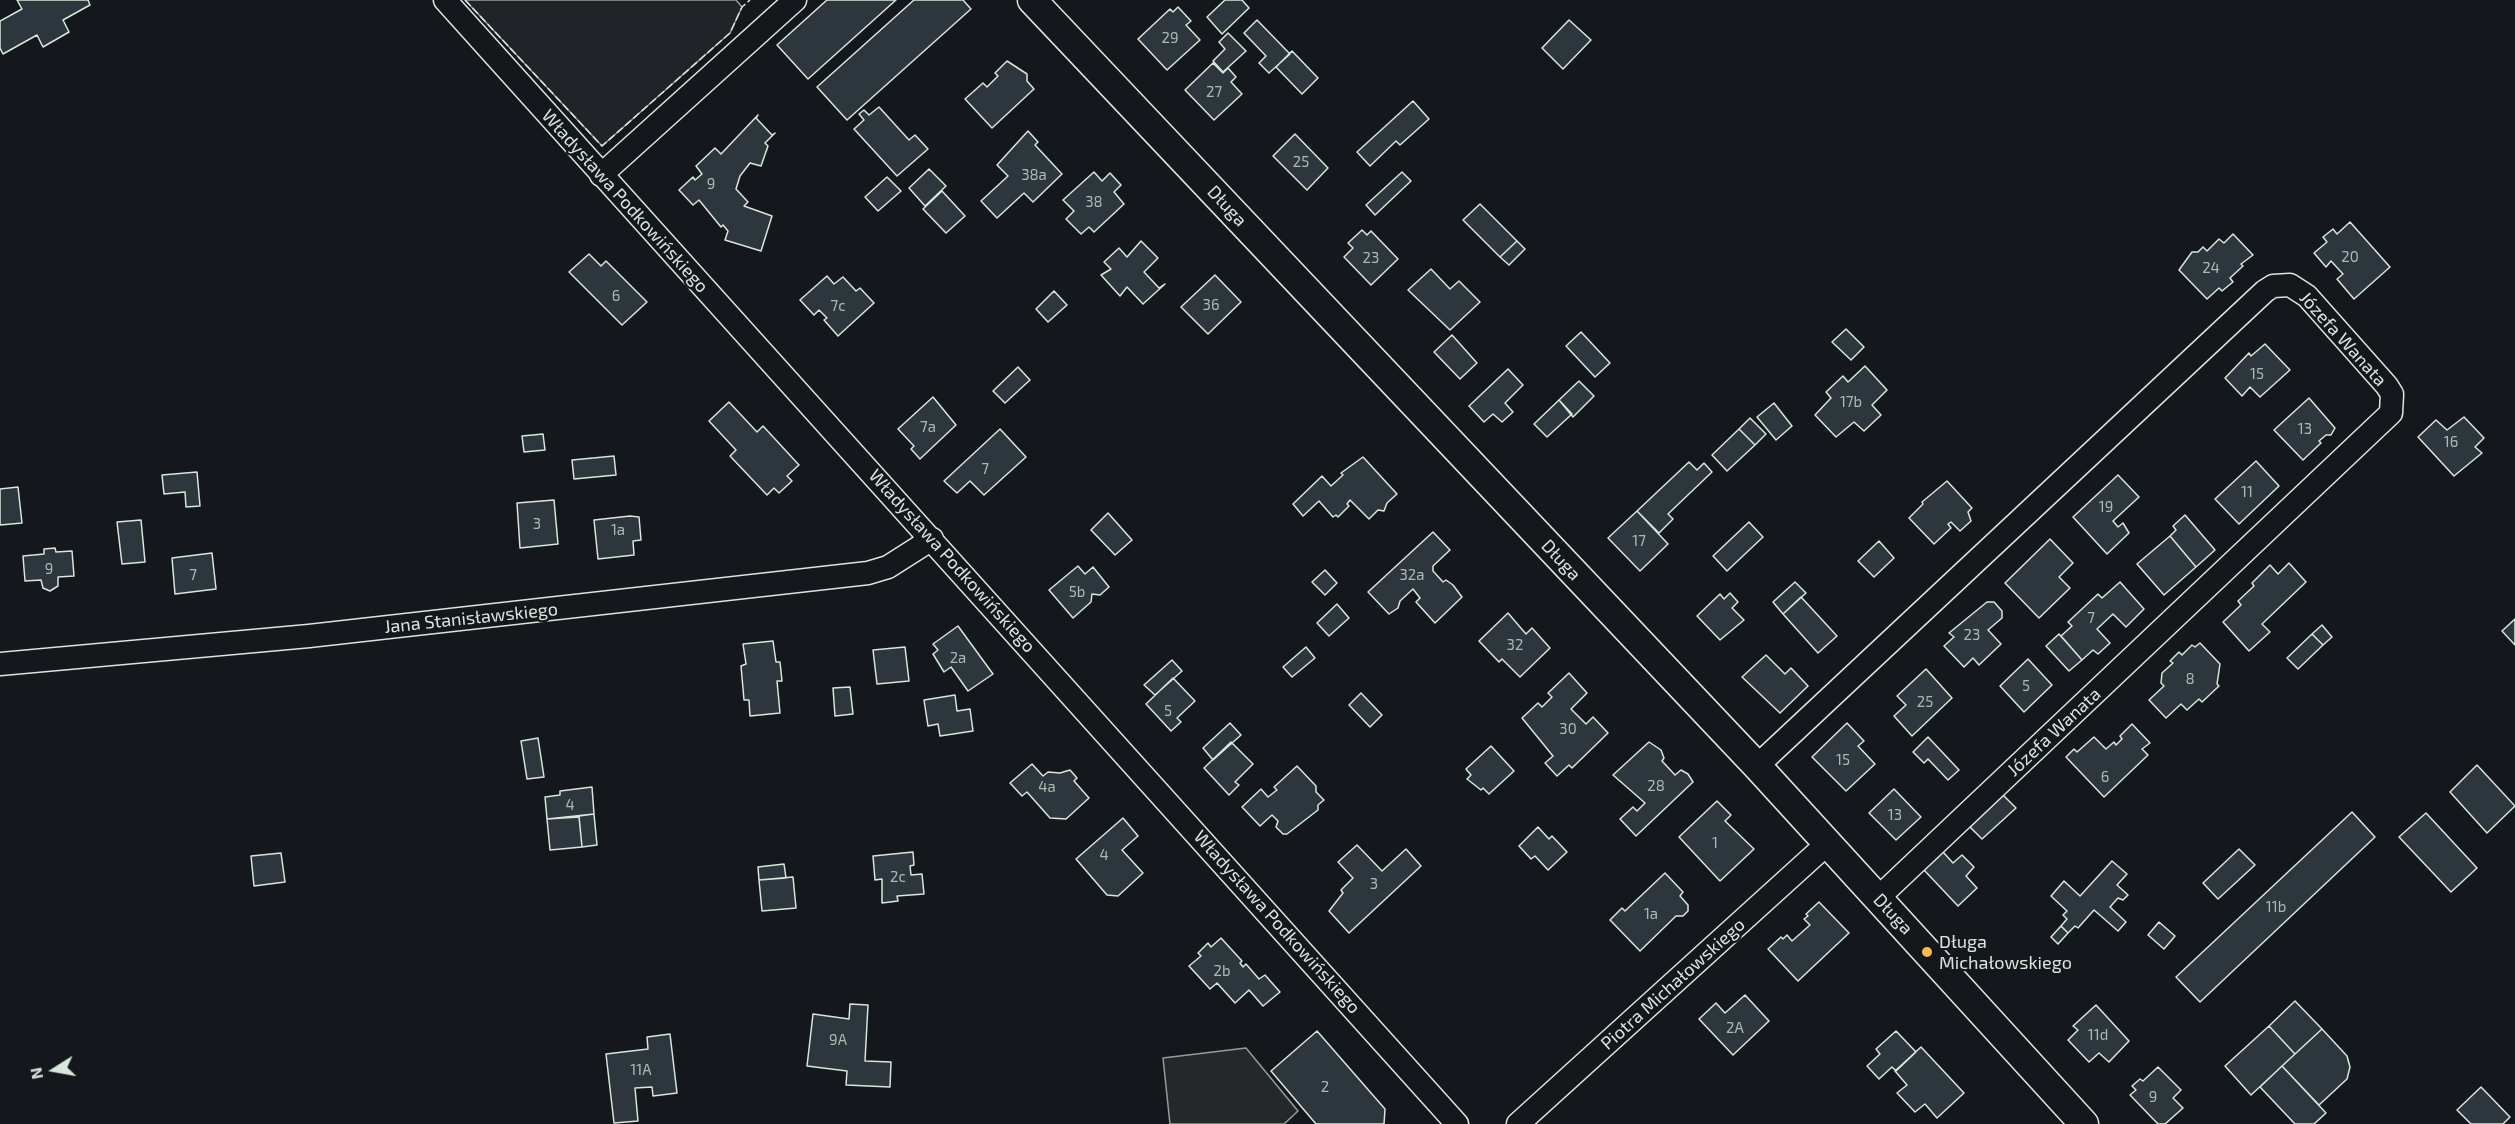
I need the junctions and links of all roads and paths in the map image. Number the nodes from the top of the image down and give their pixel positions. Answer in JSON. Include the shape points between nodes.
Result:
{"nodes":[{"id":1,"x":445,"y":0,"type":"edge"},
{"id":2,"x":795,"y":0,"type":"edge"},
{"id":3,"x":1032,"y":0,"type":"edge"},
{"id":4,"x":601,"y":176,"type":"junction"},
{"id":5,"x":932,"y":539,"type":"junction"},
{"id":6,"x":0,"y":664,"type":"edge"},
{"id":7,"x":1757,"y":766,"type":"junction"},
{"id":8,"x":1828,"y":843,"type":"junction"},
{"id":9,"x":1878,"y":898,"type":"junction"},
{"id":10,"x":1457,"y":1124,"type":"edge"},
{"id":11,"x":1518,"y":1124,"type":"edge"},
{"id":12,"x":2084,"y":1124,"type":"edge"}],
"edges":[{"from":1,"to":4,"type":"street","name":"Władysława Podkowińskiego"},
{"from":2,"to":4,"type":"street"},
{"from":3,"to":7,"type":"street","name":"Długa"},
{"from":4,"to":5,"type":"street","name":"Władysława Podkowińskiego"},
{"from":5,"to":6,"type":"street","name":"Jana Stanisławskiego","via":[[888,567],[868,573],[320,634]]},
{"from":5,"to":10,"type":"street","name":"Władysława Podkowińskiego"},
{"from":7,"to":8,"type":"street","name":"Długa"},
{"from":7,"to":9,"type":"street","name":"Józefa Wanata","via":[[2265,291],[2290,285],[2307,296],[2387,386],[2392,394],[2391,413]]},
{"from":8,"to":9,"type":"street","name":"Długa"},
{"from":8,"to":11,"type":"street","name":"Piotra Michałowskiego"},
{"from":9,"to":12,"type":"street","name":"Długa"}]}
